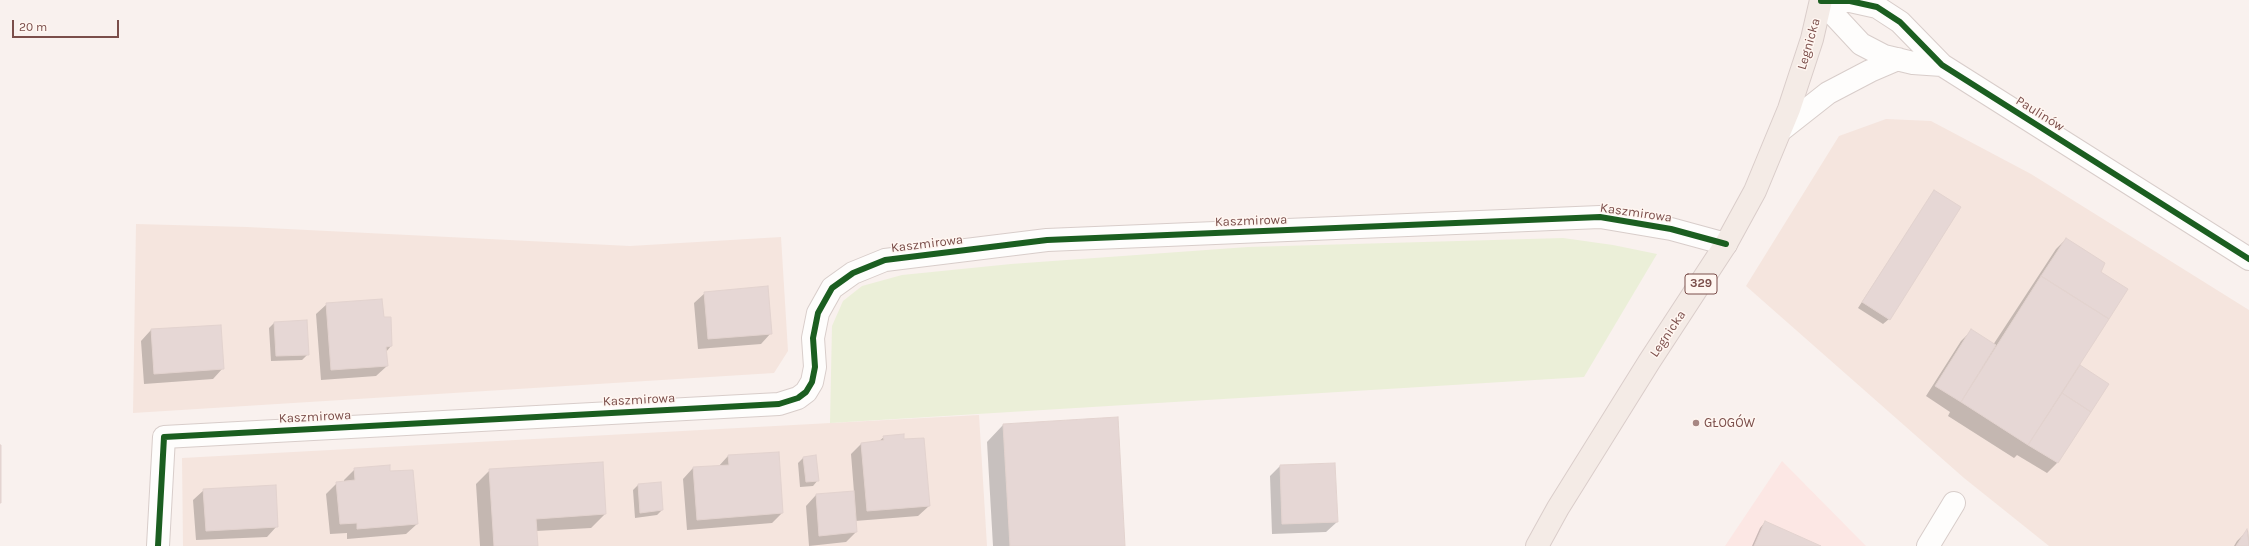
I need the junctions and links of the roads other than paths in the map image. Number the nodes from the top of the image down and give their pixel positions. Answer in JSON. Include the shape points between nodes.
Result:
{"nodes":[{"id":1,"x":1821,"y":0,"type":"edge"},
{"id":2,"x":1898,"y":59,"type":"junction"},
{"id":3,"x":1942,"y":65,"type":"junction"},
{"id":4,"x":1781,"y":130,"type":"junction"},
{"id":5,"x":1726,"y":244,"type":"junction"},
{"id":6,"x":2249,"y":259,"type":"edge"},
{"id":7,"x":1954,"y":503,"type":"dead end"},
{"id":8,"x":158,"y":546,"type":"edge"},
{"id":9,"x":1537,"y":546,"type":"edge"},
{"id":10,"x":1928,"y":546,"type":"edge"}],
"edges":[{"from":1,"to":2,"type":"street","name":"Paulinów","via":[[1861,44],[1884,56]]},
{"from":1,"to":3,"type":"street","name":"Paulinów","via":[[1850,1],[1876,7],[1900,22]]},
{"from":1,"to":4,"type":"main road","name":"Legnicka","number":"329","via":[[1812,39]]},
{"from":2,"to":3,"type":"street","name":"Paulinów"},
{"from":2,"to":4,"type":"street","via":[[1828,93]]},
{"from":3,"to":6,"type":"street","name":"Paulinów"},
{"from":4,"to":5,"type":"main road","name":"Legnicka","number":"329","via":[[1755,191]]},
{"from":5,"to":8,"type":"street","name":"Kaszmirowa","via":[[1671,228],[1600,217],[1047,240],[885,260],[853,273],[832,288],[818,312],[813,338],[815,367],[812,382],[806,392],[798,398],[779,404],[164,437]]},
{"from":5,"to":9,"type":"main road","name":"Legnicka","number":"329","via":[[1649,362]]},
{"from":7,"to":10,"type":"street"}]}
